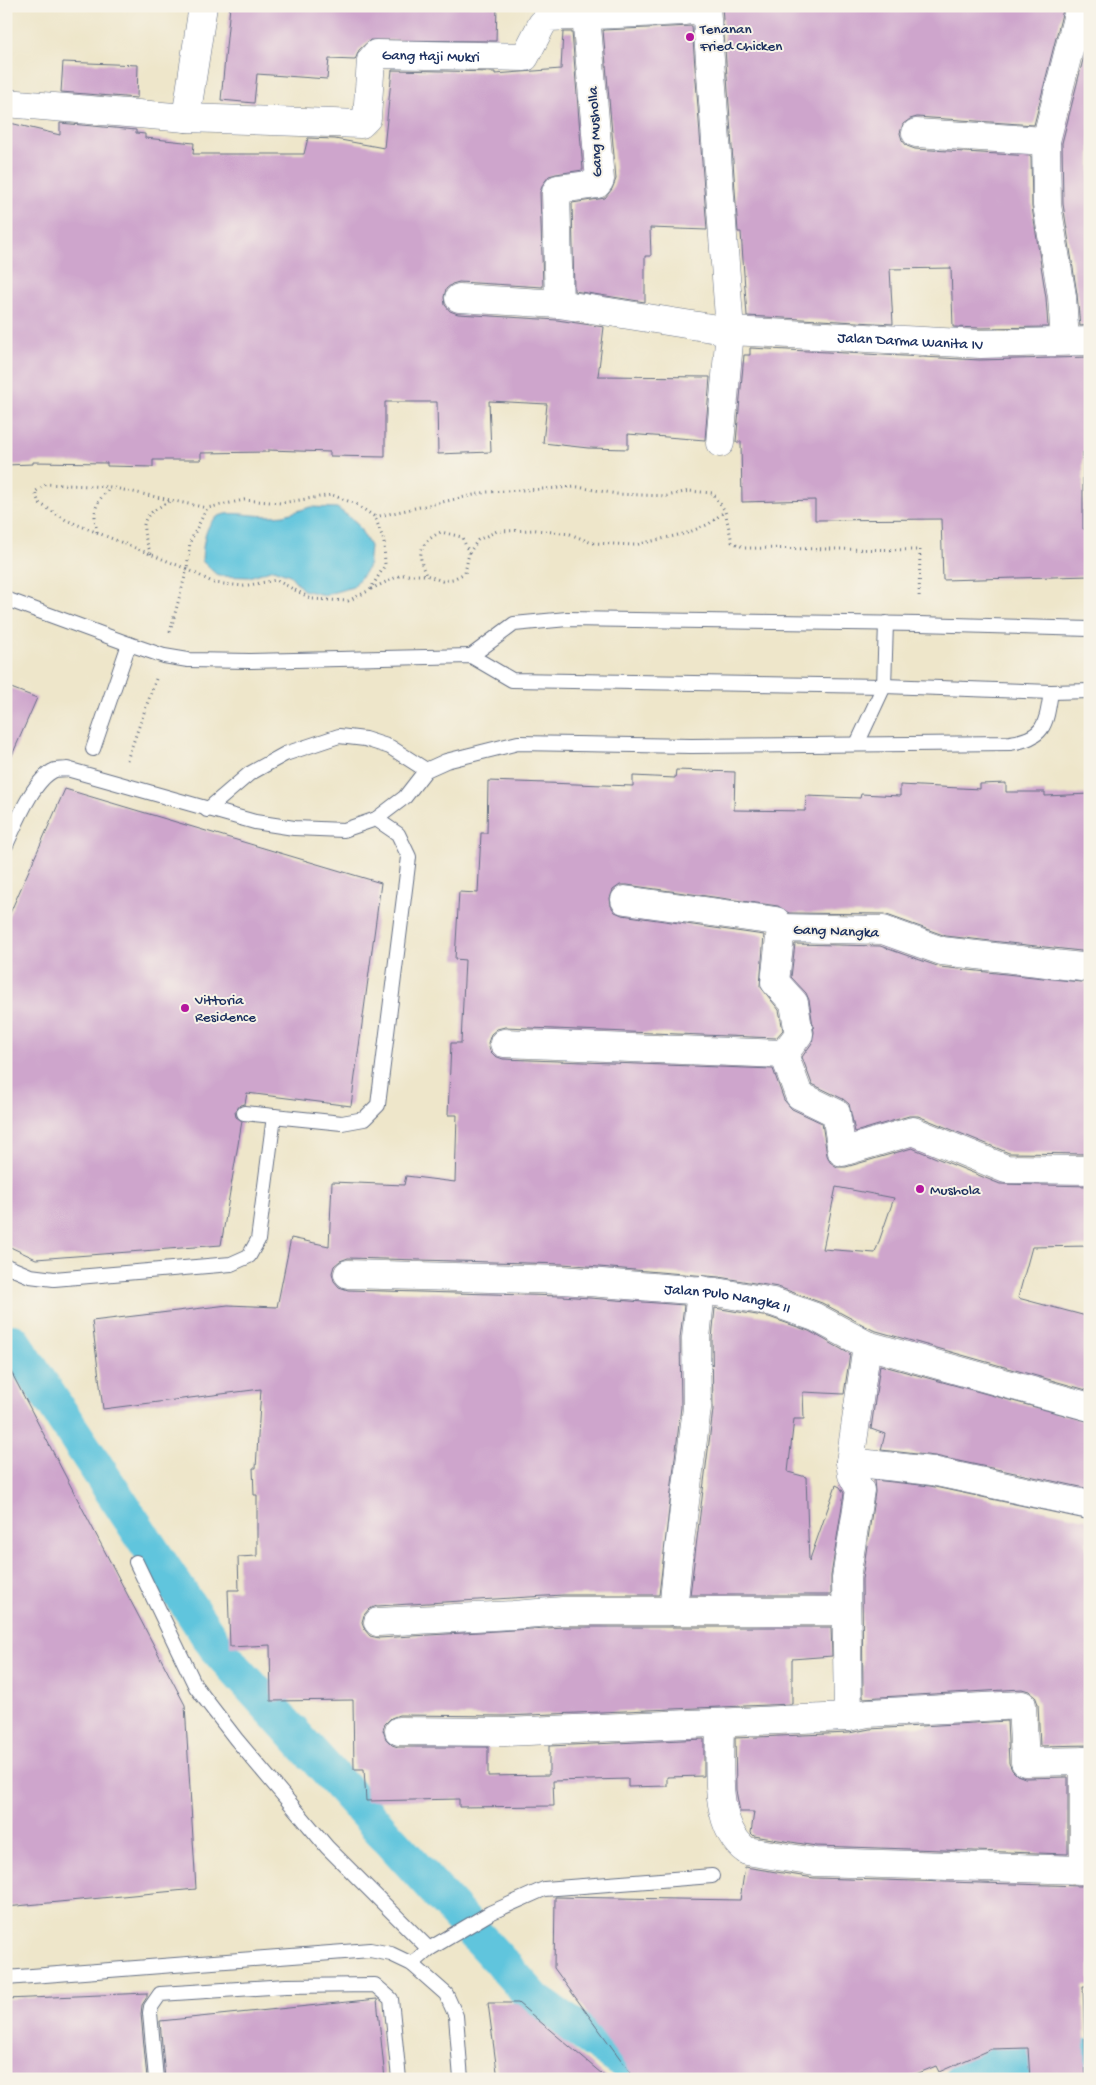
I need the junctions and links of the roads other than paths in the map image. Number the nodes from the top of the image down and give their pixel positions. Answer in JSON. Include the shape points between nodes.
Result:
{"nodes":[{"id":1,"x":203,"y":6,"type":"edge"},
{"id":2,"x":1080,"y":6,"type":"edge"},
{"id":3,"x":706,"y":7,"type":"edge"},
{"id":4,"x":586,"y":15,"type":"junction"},
{"id":5,"x":6,"y":103,"type":"edge"},
{"id":6,"x":186,"y":118,"type":"junction"},
{"id":7,"x":916,"y":133,"type":"dead end"},
{"id":8,"x":1046,"y":141,"type":"junction"},
{"id":9,"x":459,"y":298,"type":"dead end"},
{"id":10,"x":559,"y":304,"type":"junction"},
{"id":11,"x":730,"y":331,"type":"junction"},
{"id":12,"x":1077,"y":341,"type":"edge"},
{"id":13,"x":720,"y":443,"type":"dead end"},
{"id":14,"x":6,"y":599,"type":"edge"},
{"id":15,"x":886,"y":624,"type":"junction"},
{"id":16,"x":1090,"y":629,"type":"edge"},
{"id":17,"x":129,"y":644,"type":"junction"},
{"id":18,"x":471,"y":656,"type":"junction"},
{"id":19,"x":884,"y":686,"type":"junction"},
{"id":20,"x":1090,"y":691,"type":"edge"},
{"id":21,"x":1051,"y":692,"type":"junction"},
{"id":22,"x":856,"y":744,"type":"junction"},
{"id":23,"x":93,"y":749,"type":"dead end"},
{"id":24,"x":426,"y":770,"type":"junction"},
{"id":25,"x":207,"y":810,"type":"junction"},
{"id":26,"x":376,"y":819,"type":"junction"},
{"id":27,"x":6,"y":845,"type":"edge"},
{"id":28,"x":625,"y":900,"type":"dead end"},
{"id":29,"x":782,"y":928,"type":"junction"},
{"id":30,"x":1090,"y":968,"type":"edge"},
{"id":31,"x":504,"y":1043,"type":"dead end"},
{"id":32,"x":784,"y":1054,"type":"junction"},
{"id":33,"x":244,"y":1113,"type":"dead end"},
{"id":34,"x":274,"y":1116,"type":"junction"},
{"id":35,"x":1090,"y":1170,"type":"edge"},
{"id":36,"x":6,"y":1266,"type":"edge"},
{"id":37,"x":348,"y":1274,"type":"dead end"},
{"id":38,"x":701,"y":1290,"type":"junction"},
{"id":39,"x":867,"y":1345,"type":"junction"},
{"id":40,"x":1090,"y":1406,"type":"edge"},
{"id":41,"x":850,"y":1462,"type":"junction"},
{"id":42,"x":1090,"y":1505,"type":"edge"},
{"id":43,"x":136,"y":1562,"type":"dead end"},
{"id":44,"x":673,"y":1611,"type":"junction"},
{"id":45,"x":846,"y":1611,"type":"junction"},
{"id":46,"x":378,"y":1622,"type":"dead end"},
{"id":47,"x":848,"y":1717,"type":"junction"},
{"id":48,"x":720,"y":1723,"type":"junction"},
{"id":49,"x":399,"y":1731,"type":"dead end"},
{"id":50,"x":1087,"y":1761,"type":"edge"},
{"id":51,"x":712,"y":1876,"type":"dead end"},
{"id":52,"x":429,"y":1950,"type":"junction"},
{"id":53,"x":412,"y":1964,"type":"junction"},
{"id":54,"x":6,"y":1978,"type":"edge"},
{"id":55,"x":156,"y":2079,"type":"edge"},
{"id":56,"x":399,"y":2079,"type":"edge"},
{"id":57,"x":461,"y":2079,"type":"edge"}],
"edges":[{"from":1,"to":6,"type":"street"},
{"from":2,"to":8,"type":"street"},
{"from":3,"to":4,"type":"street","name":"Gang Haji Mukri","via":[[685,11]]},
{"from":3,"to":11,"type":"street"},
{"from":4,"to":6,"type":"street","name":"Gang Haji Mukri","via":[[549,17],[525,57],[376,54],[371,60],[367,118],[361,124]]},
{"from":4,"to":10,"type":"street","name":"Gang Musholla","via":[[600,180],[596,184],[558,189],[556,192]]},
{"from":5,"to":6,"type":"street"},
{"from":7,"to":8,"type":"street"},
{"from":8,"to":12,"type":"street","via":[[1047,205],[1062,296]]},
{"from":9,"to":10,"type":"street"},
{"from":10,"to":11,"type":"street"},
{"from":11,"to":12,"type":"street","name":"Jalan Darma Wanita IV","via":[[982,344]]},
{"from":11,"to":13,"type":"street"},
{"from":14,"to":17,"type":"lane"},
{"from":15,"to":16,"type":"lane"},
{"from":15,"to":18,"type":"lane","via":[[567,619],[514,624]]},
{"from":15,"to":19,"type":"lane"},
{"from":17,"to":18,"type":"lane","via":[[188,660]]},
{"from":17,"to":23,"type":"lane"},
{"from":18,"to":19,"type":"lane","via":[[512,680]]},
{"from":19,"to":21,"type":"lane"},
{"from":19,"to":22,"type":"lane"},
{"from":20,"to":21,"type":"lane"},
{"from":21,"to":22,"type":"lane","via":[[1047,718],[1040,731],[1027,740],[1010,743]]},
{"from":22,"to":24,"type":"lane","via":[[691,746],[518,742],[446,760]]},
{"from":24,"to":25,"type":"lane","via":[[390,747],[365,739],[339,736],[285,754],[249,774]]},
{"from":24,"to":26,"type":"lane","via":[[405,797]]},
{"from":25,"to":26,"type":"lane","via":[[294,828],[344,830]]},
{"from":25,"to":27,"type":"lane","via":[[67,769],[56,770],[43,778]]},
{"from":26,"to":34,"type":"lane","via":[[398,834],[409,857],[378,1105],[364,1119],[342,1123]]},
{"from":28,"to":29,"type":"street","via":[[776,921]]},
{"from":29,"to":30,"type":"street","name":"Gang Nangka","via":[[883,930],[942,951]]},
{"from":29,"to":32,"type":"street","name":"Gang Nangka","via":[[775,982],[794,1003],[799,1034]]},
{"from":31,"to":32,"type":"street"},
{"from":32,"to":35,"type":"street","via":[[799,1095],[836,1113],[842,1152],[912,1131],[1006,1169]]},
{"from":33,"to":34,"type":"lane"},
{"from":34,"to":36,"type":"lane","via":[[258,1240],[249,1256],[231,1264],[54,1279],[30,1276]]},
{"from":37,"to":38,"type":"street","name":"Jalan Pulo Nangka II","via":[[562,1280]]},
{"from":38,"to":39,"type":"street","name":"Jalan Pulo Nangka II","via":[[773,1302],[815,1317]]},
{"from":38,"to":44,"type":"street","via":[[696,1338],[697,1408]]},
{"from":39,"to":40,"type":"street","name":"Jalan Pulo Nangka II"},
{"from":39,"to":41,"type":"street"},
{"from":41,"to":42,"type":"street","via":[[932,1471]]},
{"from":41,"to":45,"type":"street","via":[[860,1490],[846,1578]]},
{"from":43,"to":52,"type":"lane","via":[[196,1686],[236,1739],[327,1847]]},
{"from":44,"to":45,"type":"street"},
{"from":44,"to":46,"type":"street","via":[[563,1611]]},
{"from":45,"to":47,"type":"street"},
{"from":47,"to":48,"type":"street"},
{"from":47,"to":50,"type":"street","via":[[868,1713],[1022,1705],[1025,1762]]},
{"from":48,"to":49,"type":"street","via":[[505,1732]]},
{"from":48,"to":50,"type":"street","via":[[720,1787],[727,1825],[738,1844],[746,1850],[815,1862],[1081,1870],[1084,1866]]},
{"from":51,"to":52,"type":"lane","via":[[544,1889],[490,1913]]},
{"from":52,"to":53,"type":"lane"},
{"from":53,"to":54,"type":"lane","via":[[392,1954],[370,1950]]},
{"from":53,"to":57,"type":"lane","via":[[446,1994],[456,2016]]},
{"from":55,"to":56,"type":"lane","via":[[150,2013],[160,1994],[286,1986],[375,1985],[391,1998]]}]}
